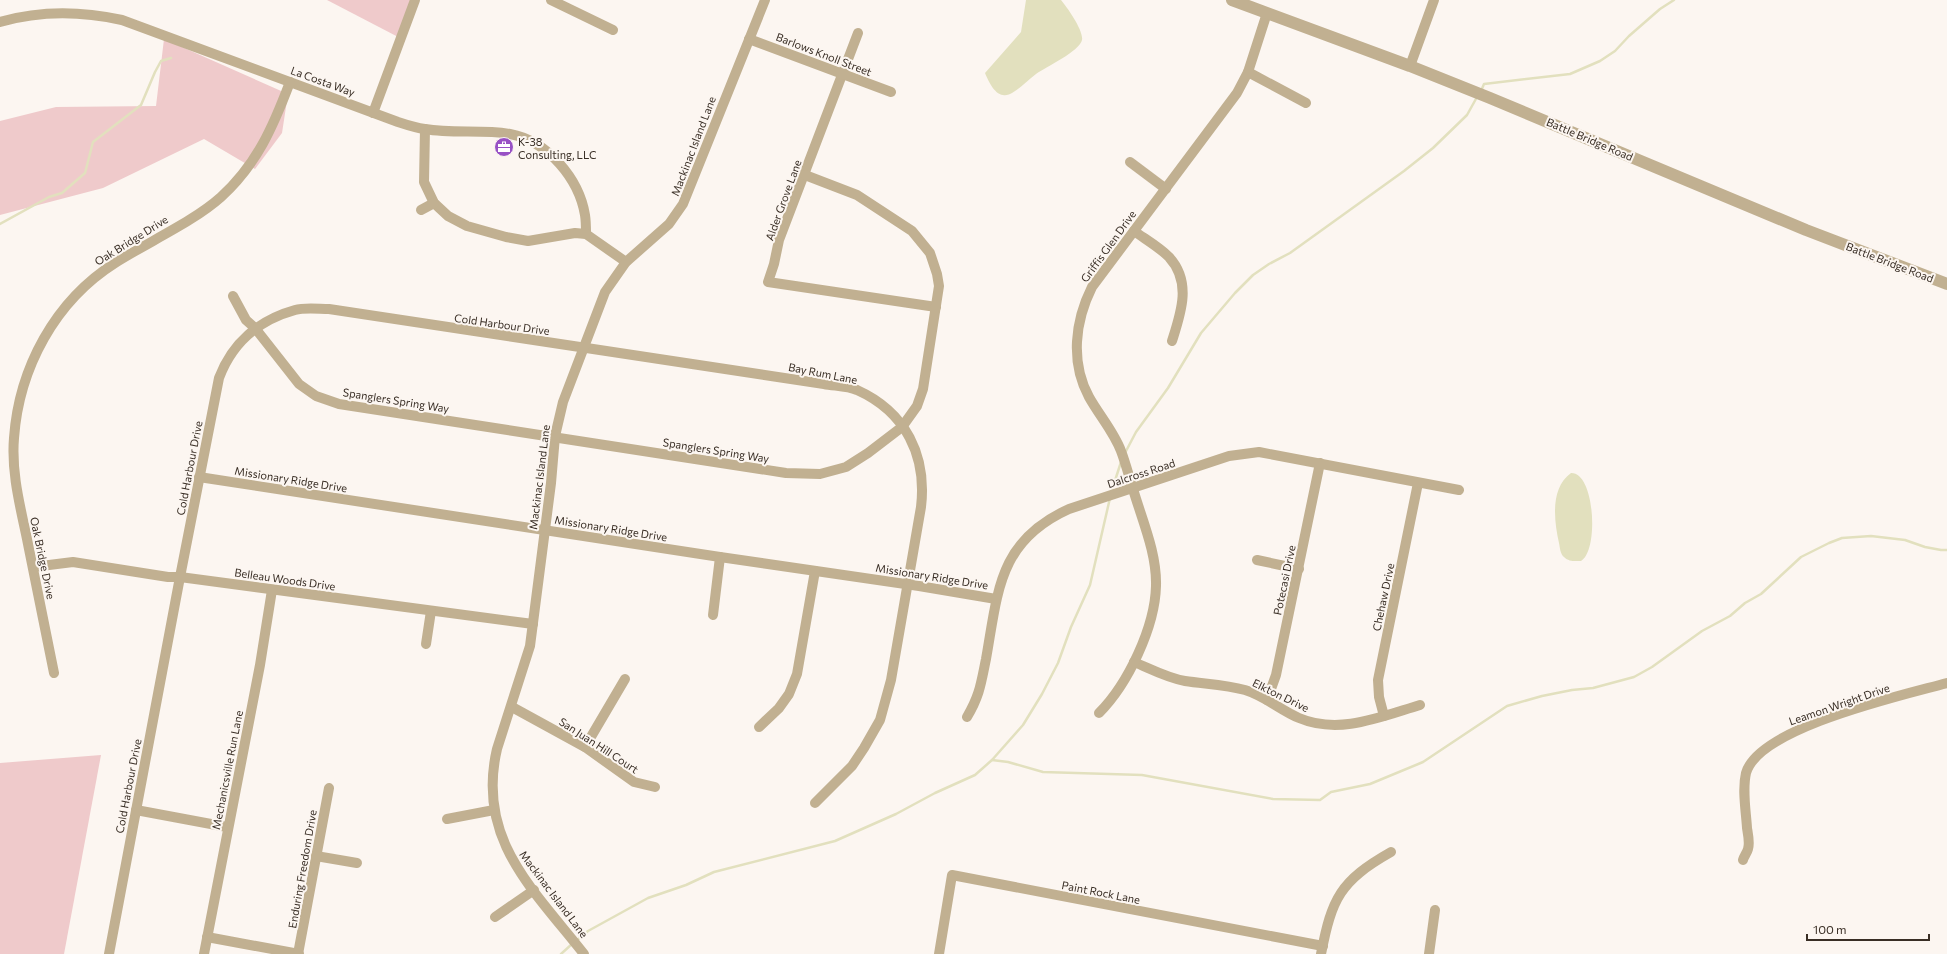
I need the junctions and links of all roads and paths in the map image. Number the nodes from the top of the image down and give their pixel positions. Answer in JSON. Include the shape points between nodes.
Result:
{"nodes":[{"id":1,"x":415,"y":0,"type":"edge"},
{"id":2,"x":551,"y":0,"type":"edge"},
{"id":3,"x":765,"y":0,"type":"edge"},
{"id":4,"x":1232,"y":0,"type":"edge"},
{"id":5,"x":1434,"y":0,"type":"edge"},
{"id":6,"x":1267,"y":13,"type":"junction"},
{"id":7,"x":0,"y":22,"type":"edge"},
{"id":8,"x":613,"y":30,"type":"dead end"},
{"id":9,"x":858,"y":33,"type":"dead end"},
{"id":10,"x":749,"y":39,"type":"junction"},
{"id":11,"x":1410,"y":66,"type":"junction"},
{"id":12,"x":1248,"y":72,"type":"junction"},
{"id":13,"x":843,"y":74,"type":"junction"},
{"id":14,"x":290,"y":82,"type":"junction"},
{"id":15,"x":891,"y":92,"type":"dead end"},
{"id":16,"x":1306,"y":103,"type":"dead end"},
{"id":17,"x":373,"y":113,"type":"junction"},
{"id":18,"x":425,"y":129,"type":"junction"},
{"id":19,"x":1130,"y":162,"type":"dead end"},
{"id":20,"x":804,"y":175,"type":"junction"},
{"id":21,"x":1166,"y":188,"type":"junction"},
{"id":22,"x":434,"y":203,"type":"junction"},
{"id":23,"x":421,"y":210,"type":"dead end"},
{"id":24,"x":1134,"y":231,"type":"junction"},
{"id":25,"x":586,"y":234,"type":"junction"},
{"id":26,"x":626,"y":262,"type":"junction"},
{"id":27,"x":1947,"y":284,"type":"edge"},
{"id":28,"x":233,"y":296,"type":"dead end"},
{"id":29,"x":936,"y":307,"type":"junction"},
{"id":30,"x":255,"y":328,"type":"junction"},
{"id":31,"x":1172,"y":341,"type":"dead end"},
{"id":32,"x":584,"y":348,"type":"junction"},
{"id":33,"x":902,"y":427,"type":"junction"},
{"id":34,"x":555,"y":436,"type":"junction"},
{"id":35,"x":1320,"y":463,"type":"junction"},
{"id":36,"x":199,"y":477,"type":"junction"},
{"id":37,"x":1418,"y":483,"type":"junction"},
{"id":38,"x":1132,"y":488,"type":"junction"},
{"id":39,"x":1459,"y":490,"type":"dead end"},
{"id":40,"x":544,"y":530,"type":"junction"},
{"id":41,"x":720,"y":557,"type":"junction"},
{"id":42,"x":1257,"y":560,"type":"dead end"},
{"id":43,"x":33,"y":567,"type":"junction"},
{"id":44,"x":1299,"y":568,"type":"junction"},
{"id":45,"x":815,"y":571,"type":"junction"},
{"id":46,"x":180,"y":577,"type":"junction"},
{"id":47,"x":908,"y":584,"type":"junction"},
{"id":48,"x":272,"y":590,"type":"junction"},
{"id":49,"x":996,"y":599,"type":"junction"},
{"id":50,"x":431,"y":611,"type":"junction"},
{"id":51,"x":713,"y":615,"type":"dead end"},
{"id":52,"x":534,"y":624,"type":"junction"},
{"id":53,"x":426,"y":644,"type":"dead end"},
{"id":54,"x":1134,"y":662,"type":"junction"},
{"id":55,"x":54,"y":673,"type":"dead end"},
{"id":56,"x":625,"y":679,"type":"dead end"},
{"id":57,"x":1947,"y":683,"type":"edge"},
{"id":58,"x":1267,"y":700,"type":"junction"},
{"id":59,"x":1420,"y":705,"type":"dead end"},
{"id":60,"x":512,"y":707,"type":"junction"},
{"id":61,"x":1099,"y":713,"type":"dead end"},
{"id":62,"x":967,"y":716,"type":"dead end"},
{"id":63,"x":1384,"y":716,"type":"junction"},
{"id":64,"x":759,"y":727,"type":"dead end"},
{"id":65,"x":585,"y":747,"type":"junction"},
{"id":66,"x":654,"y":787,"type":"dead end"},
{"id":67,"x":329,"y":788,"type":"dead end"},
{"id":68,"x":815,"y":803,"type":"dead end"},
{"id":69,"x":136,"y":810,"type":"junction"},
{"id":70,"x":494,"y":810,"type":"junction"},
{"id":71,"x":447,"y":820,"type":"dead end"},
{"id":72,"x":227,"y":827,"type":"junction"},
{"id":73,"x":1390,"y":852,"type":"dead end"},
{"id":74,"x":316,"y":856,"type":"junction"},
{"id":75,"x":1743,"y":860,"type":"dead end"},
{"id":76,"x":357,"y":863,"type":"dead end"},
{"id":77,"x":534,"y":890,"type":"junction"},
{"id":78,"x":1435,"y":910,"type":"dead end"},
{"id":79,"x":495,"y":918,"type":"dead end"},
{"id":80,"x":207,"y":937,"type":"junction"},
{"id":81,"x":1322,"y":950,"type":"edge"},
{"id":82,"x":109,"y":954,"type":"edge"},
{"id":83,"x":204,"y":954,"type":"edge"},
{"id":84,"x":299,"y":954,"type":"edge"},
{"id":85,"x":584,"y":954,"type":"edge"},
{"id":86,"x":939,"y":954,"type":"edge"},
{"id":87,"x":1428,"y":954,"type":"edge"}],
"edges":[{"from":1,"to":17,"type":"street"},
{"from":2,"to":8,"type":"street"},
{"from":3,"to":10,"type":"street","name":"Mackinac Island Lane"},
{"from":4,"to":6,"type":"street","name":"Battle Bridge Road"},
{"from":5,"to":11,"type":"street"},
{"from":6,"to":11,"type":"street","name":"Battle Bridge Road"},
{"from":6,"to":12,"type":"street","name":"Griffis Glen Drive"},
{"from":7,"to":14,"type":"street","name":"La Costa Way","via":[[59,12],[110,17]]},
{"from":9,"to":13,"type":"street","name":"Alder Grove Lane"},
{"from":10,"to":13,"type":"street","name":"Barlows Knoll Street"},
{"from":10,"to":26,"type":"street","name":"Mackinac Island Lane","via":[[683,204],[669,224]]},
{"from":11,"to":27,"type":"street","name":"Battle Bridge Road","via":[[1806,230]]},
{"from":12,"to":16,"type":"street"},
{"from":12,"to":21,"type":"street","name":"Griffis Glen Drive","via":[[1237,93]]},
{"from":13,"to":15,"type":"street","name":"Barlows Knoll Street"},
{"from":13,"to":20,"type":"street","name":"Alder Grove Lane"},
{"from":14,"to":17,"type":"street","name":"La Costa Way"},
{"from":14,"to":43,"type":"street","name":"Oak Bridge Drive","via":[[266,139],[236,182],[206,209],[98,276],[58,316],[39,345],[25,380],[14,438],[17,491]]},
{"from":17,"to":18,"type":"street","name":"La Costa Way"},
{"from":18,"to":22,"type":"street","via":[[424,182]]},
{"from":18,"to":25,"type":"street","name":"La Costa Way","via":[[512,134],[532,142],[552,156],[567,172],[579,193],[585,215]]},
{"from":19,"to":21,"type":"street"},
{"from":20,"to":29,"type":"street","name":"Spanglers Spring Way","via":[[857,195],[919,238],[930,253],[937,274],[939,286]]},
{"from":20,"to":29,"type":"street","name":"Alder Grove Lane","via":[[779,240],[768,282]]},
{"from":21,"to":24,"type":"street","name":"Griffis Glen Drive"},
{"from":22,"to":23,"type":"street"},
{"from":22,"to":25,"type":"street","via":[[448,216],[467,226],[506,237],[528,241],[575,233]]},
{"from":24,"to":31,"type":"street","via":[[1169,256],[1181,276],[1184,300]]},
{"from":24,"to":38,"type":"street","name":"Griffis Glen Drive","via":[[1092,287],[1078,326],[1076,349],[1084,386],[1121,451]]},
{"from":25,"to":26,"type":"street"},
{"from":26,"to":32,"type":"street","name":"Mackinac Island Lane","via":[[605,292]]},
{"from":28,"to":30,"type":"street","name":"Spanglers Spring Way","via":[[246,320]]},
{"from":29,"to":33,"type":"street","name":"Spanglers Spring Way","via":[[923,390],[917,406]]},
{"from":30,"to":32,"type":"street","name":"Cold Harbour Drive","via":[[296,310],[329,309]]},
{"from":30,"to":34,"type":"street","name":"Spanglers Spring Way","via":[[299,384],[316,396],[359,408]]},
{"from":30,"to":36,"type":"street","name":"Cold Harbour Drive","via":[[235,347],[225,362],[214,399]]},
{"from":32,"to":33,"type":"street","name":"Bay Rum Lane","via":[[856,390],[895,414]]},
{"from":32,"to":34,"type":"street","name":"Mackinac Island Lane","via":[[563,402]]},
{"from":33,"to":34,"type":"street","name":"Spanglers Spring Way","via":[[846,467],[810,475]]},
{"from":33,"to":47,"type":"street","name":"Bay Rum Lane","via":[[916,449],[921,464],[923,488]]},
{"from":34,"to":40,"type":"street","name":"Mackinac Island Lane","via":[[552,483]]},
{"from":35,"to":37,"type":"street","name":"Dalcross Road"},
{"from":35,"to":38,"type":"street","name":"Dalcross Road","via":[[1259,452],[1229,456]]},
{"from":35,"to":44,"type":"street","name":"Potecasi Drive"},
{"from":36,"to":40,"type":"street","name":"Missionary Ridge Drive"},
{"from":36,"to":46,"type":"street","name":"Cold Harbour Drive"},
{"from":37,"to":39,"type":"street","name":"Dalcross Road"},
{"from":37,"to":63,"type":"street","name":"Chehaw Drive","via":[[1378,680]]},
{"from":38,"to":49,"type":"street","name":"Dalcross Road","via":[[1069,509],[1042,523],[1013,553]]},
{"from":38,"to":54,"type":"street","name":"Griffis Glen Drive","via":[[1152,552],[1156,584],[1154,606]]},
{"from":40,"to":41,"type":"street","name":"Missionary Ridge Drive"},
{"from":40,"to":52,"type":"street","name":"Mackinac Island Lane"},
{"from":41,"to":45,"type":"street","name":"Missionary Ridge Drive"},
{"from":41,"to":51,"type":"street"},
{"from":42,"to":44,"type":"street"},
{"from":43,"to":46,"type":"street","name":"Belleau Woods Drive","via":[[73,562]]},
{"from":43,"to":55,"type":"street","name":"Oak Bridge Drive"},
{"from":44,"to":58,"type":"street","name":"Potecasi Drive","via":[[1276,675]]},
{"from":45,"to":47,"type":"street","name":"Missionary Ridge Drive"},
{"from":45,"to":64,"type":"street","via":[[797,674],[789,694],[779,708]]},
{"from":46,"to":48,"type":"street","name":"Belleau Woods Drive"},
{"from":46,"to":69,"type":"street","name":"Cold Harbour Drive"},
{"from":47,"to":49,"type":"street","name":"Missionary Ridge Drive"},
{"from":47,"to":68,"type":"street","name":"Bay Rum Lane","via":[[891,680],[880,720],[852,766]]},
{"from":48,"to":50,"type":"street","name":"Belleau Woods Drive"},
{"from":48,"to":72,"type":"street","name":"Mechanicsville Run Lane","via":[[260,665]]},
{"from":49,"to":62,"type":"street","name":"Dalcross Road","via":[[978,700]]},
{"from":50,"to":52,"type":"street","name":"Belleau Woods Drive"},
{"from":50,"to":53,"type":"street"},
{"from":52,"to":60,"type":"street","name":"Mackinac Island Lane","via":[[527,659]]},
{"from":54,"to":58,"type":"street","name":"Elkton Drive","via":[[1169,677],[1234,688]]},
{"from":54,"to":61,"type":"street","name":"Griffis Glen Drive","via":[[1120,688]]},
{"from":56,"to":65,"type":"street"},
{"from":57,"to":75,"type":"street","name":"Leamon Wright Drive","via":[[1860,708],[1797,730],[1761,753],[1749,765],[1746,774],[1748,848]]},
{"from":58,"to":63,"type":"street","name":"Elkton Drive","via":[[1300,718],[1324,725],[1351,725]]},
{"from":59,"to":63,"type":"street","name":"Elkton Drive"},
{"from":60,"to":65,"type":"street","name":"San Juan Hill Court"},
{"from":60,"to":70,"type":"street","name":"Mackinac Island Lane","via":[[493,766]]},
{"from":65,"to":66,"type":"street","name":"San Juan Hill Court","via":[[634,782]]},
{"from":67,"to":74,"type":"street","name":"Enduring Freedom Drive"},
{"from":69,"to":72,"type":"street"},
{"from":69,"to":82,"type":"street","name":"Cold Harbour Drive"},
{"from":70,"to":71,"type":"street"},
{"from":70,"to":77,"type":"street","name":"Mackinac Island Lane","via":[[499,831],[510,856]]},
{"from":72,"to":80,"type":"street","name":"Mechanicsville Run Lane"},
{"from":73,"to":81,"type":"street","via":[[1365,867],[1344,886],[1333,907]]},
{"from":74,"to":76,"type":"street"},
{"from":74,"to":84,"type":"street","name":"Enduring Freedom Drive"},
{"from":77,"to":79,"type":"street"},
{"from":77,"to":85,"type":"street","name":"Mackinac Island Lane"},
{"from":78,"to":87,"type":"street"},
{"from":80,"to":83,"type":"street","name":"Mechanicsville Run Lane"},
{"from":80,"to":84,"type":"street"},
{"from":81,"to":86,"type":"street","name":"Paint Rock Lane","via":[[952,876]]}]}
